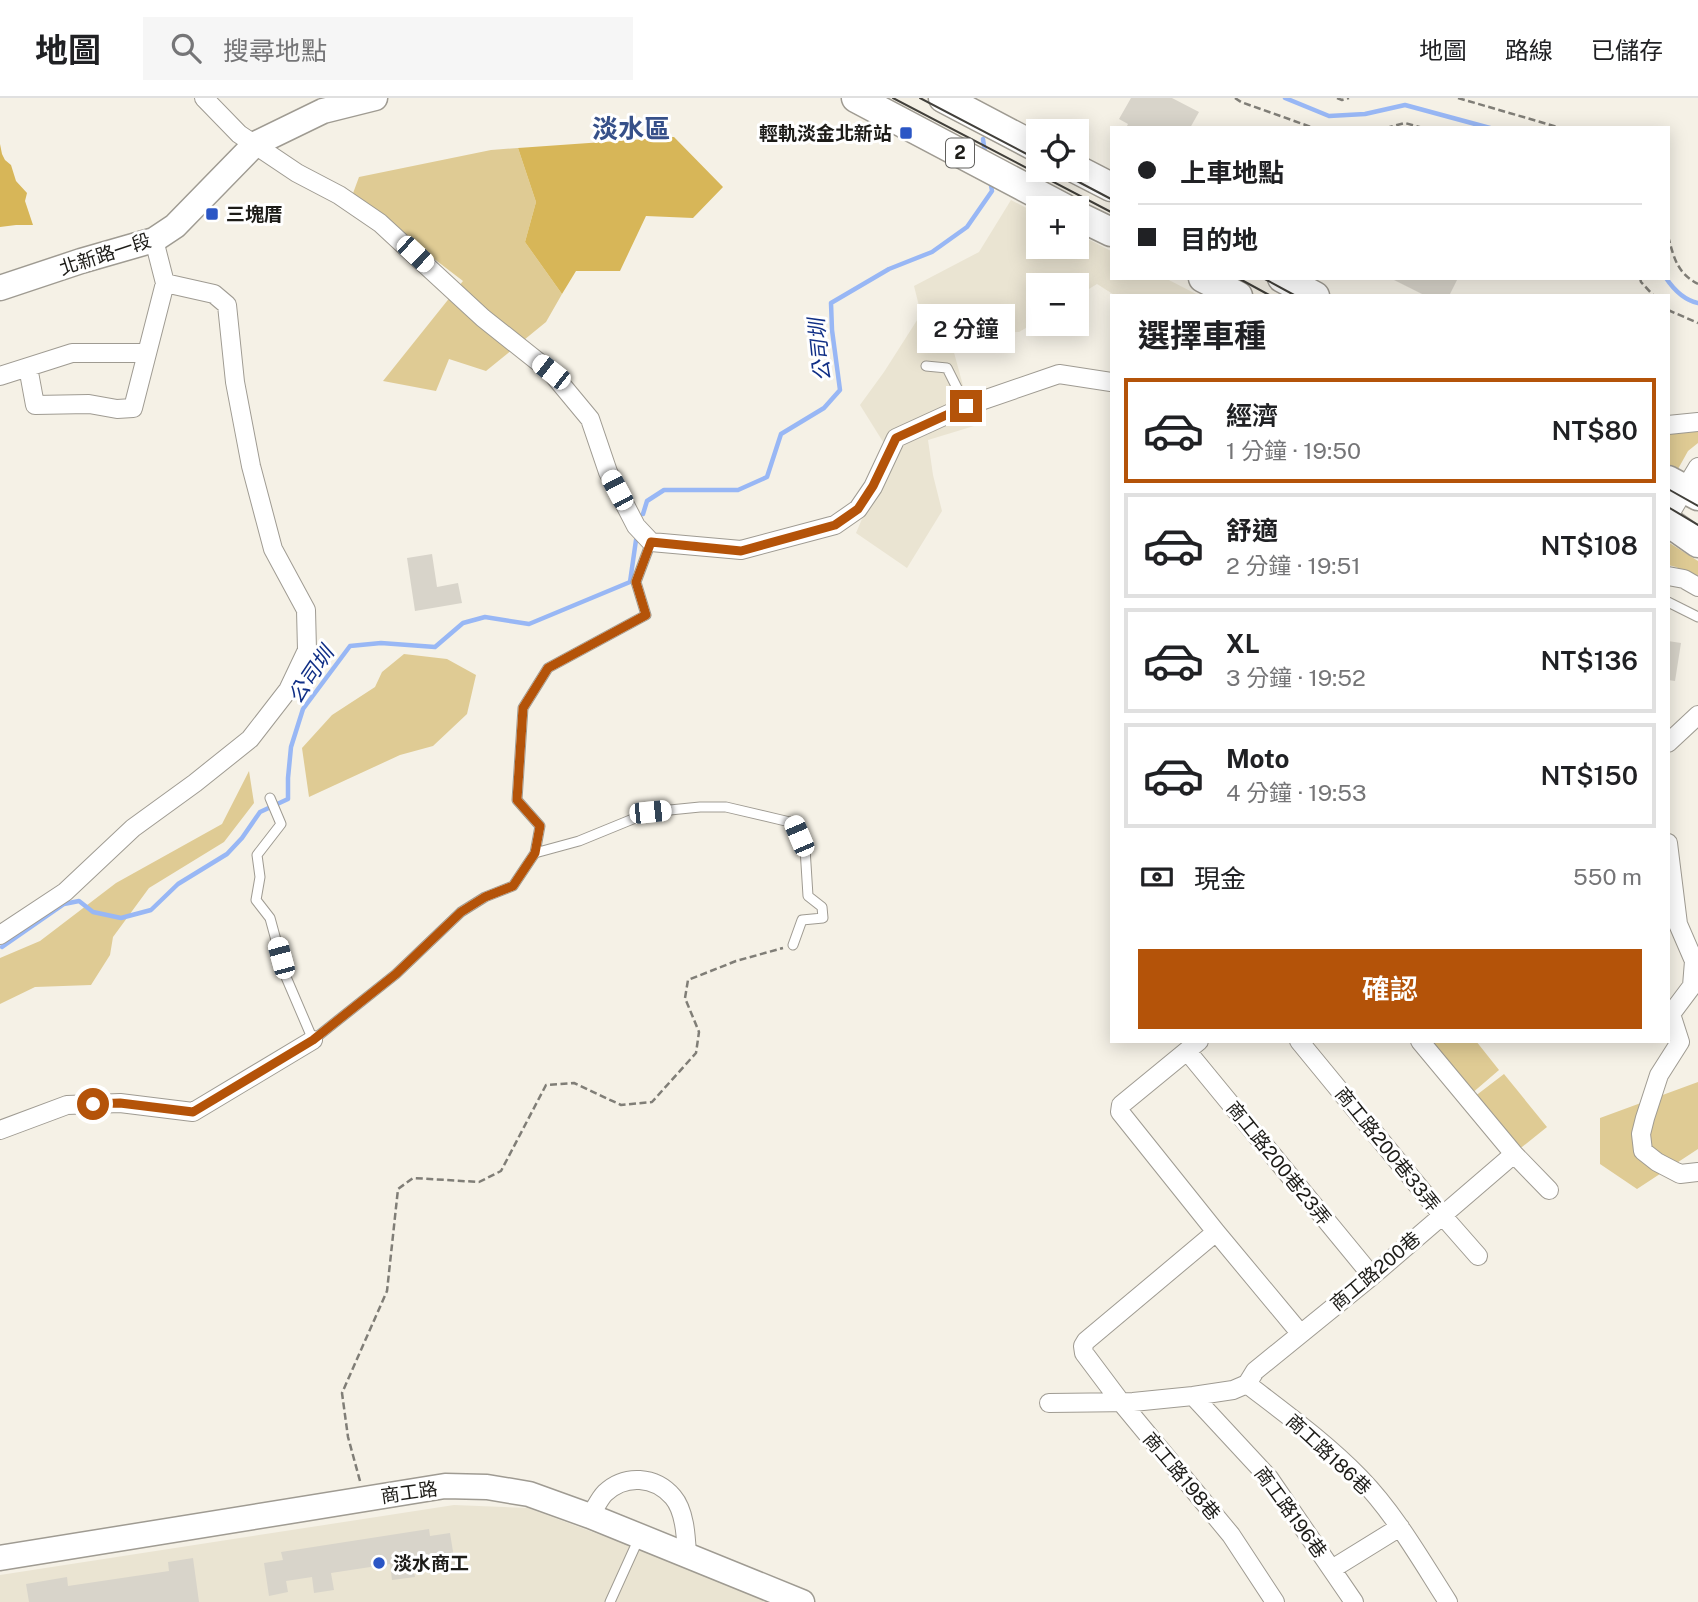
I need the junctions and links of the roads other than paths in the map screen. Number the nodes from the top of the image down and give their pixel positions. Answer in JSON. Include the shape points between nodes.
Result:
{"nodes":[{"id":1,"x":204,"y":98,"type":"edge"},
{"id":2,"x":375,"y":98,"type":"edge"},
{"id":3,"x":856,"y":98,"type":"edge"},
{"id":4,"x":943,"y":98,"type":"edge"},
{"id":5,"x":1026,"y":142,"type":"edge"},
{"id":6,"x":255,"y":144,"type":"junction"},
{"id":7,"x":1089,"y":176,"type":"edge"},
{"id":8,"x":1110,"y":186,"type":"edge"},
{"id":9,"x":1041,"y":196,"type":"edge"},
{"id":10,"x":1089,"y":221,"type":"edge"},
{"id":11,"x":1110,"y":232,"type":"edge"},
{"id":12,"x":154,"y":240,"type":"junction"},
{"id":13,"x":1207,"y":280,"type":"edge"},
{"id":14,"x":1286,"y":280,"type":"edge"},
{"id":15,"x":165,"y":283,"type":"junction"},
{"id":16,"x":0,"y":288,"type":"edge"},
{"id":17,"x":1234,"y":294,"type":"edge"},
{"id":18,"x":1311,"y":294,"type":"edge"},
{"id":19,"x":147,"y":353,"type":"junction"},
{"id":20,"x":926,"y":366,"type":"dead end"},
{"id":21,"x":28,"y":367,"type":"junction"},
{"id":22,"x":0,"y":376,"type":"edge"},
{"id":23,"x":1110,"y":382,"type":"edge"},
{"id":24,"x":966,"y":406,"type":"junction"},
{"id":25,"x":1698,"y":422,"type":"edge"},
{"id":26,"x":1670,"y":425,"type":"edge"},
{"id":27,"x":1687,"y":483,"type":"edge"},
{"id":28,"x":1670,"y":515,"type":"edge"},
{"id":29,"x":1670,"y":521,"type":"edge"},
{"id":30,"x":651,"y":542,"type":"junction"},
{"id":31,"x":1698,"y":543,"type":"edge"},
{"id":32,"x":1670,"y":576,"type":"edge"},
{"id":33,"x":1698,"y":587,"type":"edge"},
{"id":34,"x":1670,"y":603,"type":"edge"},
{"id":35,"x":1698,"y":617,"type":"edge"},
{"id":36,"x":1698,"y":715,"type":"edge"},
{"id":37,"x":1670,"y":741,"type":"edge"},
{"id":38,"x":270,"y":798,"type":"dead end"},
{"id":39,"x":535,"y":853,"type":"junction"},
{"id":40,"x":1670,"y":859,"type":"edge"},
{"id":41,"x":0,"y":935,"type":"edge"},
{"id":42,"x":793,"y":945,"type":"road end"},
{"id":43,"x":313,"y":1040,"type":"junction"},
{"id":44,"x":1301,"y":1043,"type":"edge"},
{"id":45,"x":1422,"y":1043,"type":"edge"},
{"id":46,"x":1193,"y":1046,"type":"edge"},
{"id":47,"x":0,"y":1130,"type":"edge"},
{"id":48,"x":1514,"y":1154,"type":"junction"},
{"id":49,"x":1698,"y":1172,"type":"edge"},
{"id":50,"x":1549,"y":1190,"type":"dead end"},
{"id":51,"x":1442,"y":1215,"type":"junction"},
{"id":52,"x":1216,"y":1232,"type":"junction"},
{"id":53,"x":1478,"y":1256,"type":"dead end"},
{"id":54,"x":1372,"y":1276,"type":"junction"},
{"id":55,"x":1300,"y":1334,"type":"junction"},
{"id":56,"x":1247,"y":1384,"type":"junction"},
{"id":57,"x":1193,"y":1396,"type":"junction"},
{"id":58,"x":1120,"y":1401,"type":"junction"},
{"id":59,"x":1049,"y":1403,"type":"dead end"},
{"id":60,"x":590,"y":1516,"type":"junction"},
{"id":61,"x":1400,"y":1527,"type":"junction"},
{"id":62,"x":640,"y":1536,"type":"junction"},
{"id":63,"x":687,"y":1555,"type":"junction"},
{"id":64,"x":0,"y":1558,"type":"edge"},
{"id":65,"x":1332,"y":1569,"type":"junction"},
{"id":66,"x":610,"y":1602,"type":"edge"},
{"id":67,"x":802,"y":1602,"type":"edge"},
{"id":68,"x":1275,"y":1602,"type":"edge"},
{"id":69,"x":1354,"y":1602,"type":"edge"},
{"id":70,"x":1448,"y":1602,"type":"edge"}],
"edges":[{"from":1,"to":6,"type":"street"},
{"from":2,"to":6,"type":"street","name":"北新路一段","via":[[323,111]]},
{"from":3,"to":9,"type":"main road","number":"2"},
{"from":4,"to":5,"type":"main road","number":"2"},
{"from":6,"to":12,"type":"street","name":"北新路一段","via":[[175,226]]},
{"from":6,"to":30,"type":"street","via":[[380,223],[483,318],[551,372],[590,419],[608,472],[636,526]]},
{"from":7,"to":8,"type":"main road"},
{"from":10,"to":11,"type":"main road"},
{"from":12,"to":15,"type":"street"},
{"from":12,"to":16,"type":"street","name":"北新路一段"},
{"from":13,"to":17,"type":"main road"},
{"from":14,"to":18,"type":"main road"},
{"from":15,"to":19,"type":"street"},
{"from":15,"to":41,"type":"street","via":[[214,294],[227,305],[251,466],[274,549],[306,610],[307,650],[288,690],[250,739],[133,828],[65,892]]},
{"from":19,"to":21,"type":"street","via":[[72,353]]},
{"from":19,"to":21,"type":"street","via":[[133,408],[35,405]]},
{"from":20,"to":24,"type":"lane","via":[[947,368]]},
{"from":21,"to":22,"type":"street"},
{"from":23,"to":24,"type":"street","via":[[1059,374]]},
{"from":24,"to":30,"type":"street","via":[[896,438],[858,509],[835,525],[741,551]]},
{"from":25,"to":26,"type":"street"},
{"from":27,"to":28,"type":"street"},
{"from":29,"to":31,"type":"main road"},
{"from":30,"to":39,"type":"lane","via":[[636,582],[646,615],[548,668],[523,708],[517,800],[540,826]]},
{"from":32,"to":33,"type":"street"},
{"from":34,"to":35,"type":"lane"},
{"from":36,"to":37,"type":"street"},
{"from":38,"to":43,"type":"lane","via":[[281,824],[257,855],[256,900],[270,919],[286,977]]},
{"from":39,"to":42,"type":"lane","via":[[650,812],[726,807],[794,823],[805,848],[808,896],[822,907],[823,918],[802,920]]},
{"from":39,"to":43,"type":"lane","via":[[513,886],[461,912],[396,974]]},
{"from":40,"to":49,"type":"street","via":[[1678,924],[1694,961],[1692,986],[1671,1014],[1680,1042],[1659,1075],[1641,1133],[1643,1151],[1657,1162],[1680,1174]]},
{"from":43,"to":47,"type":"street","via":[[193,1112],[120,1103],[67,1105]]},
{"from":44,"to":51,"type":"street","name":"商工路200巷33弄"},
{"from":45,"to":48,"type":"street"},
{"from":46,"to":52,"type":"street","via":[[1121,1105],[1120,1112]]},
{"from":46,"to":54,"type":"street","name":"商工路200巷23弄"},
{"from":48,"to":50,"type":"street"},
{"from":48,"to":51,"type":"street","name":"商工路200巷"},
{"from":51,"to":53,"type":"street","name":"商工路200巷33弄"},
{"from":51,"to":54,"type":"street","name":"商工路200巷"},
{"from":52,"to":55,"type":"street"},
{"from":52,"to":58,"type":"street","name":"商工路198巷","via":[[1083,1346]]},
{"from":54,"to":55,"type":"street","name":"商工路200巷"},
{"from":55,"to":56,"type":"street","name":"商工路200巷","via":[[1255,1371]]},
{"from":56,"to":57,"type":"street"},
{"from":56,"to":61,"type":"street","name":"商工路186巷","via":[[1361,1479]]},
{"from":57,"to":58,"type":"street"},
{"from":57,"to":65,"type":"street","name":"商工路196巷","via":[[1269,1478]]},
{"from":58,"to":59,"type":"street"},
{"from":58,"to":68,"type":"street","name":"商工路198巷","via":[[1231,1535]]},
{"from":60,"to":62,"type":"street","name":"商工路"},
{"from":60,"to":63,"type":"street","via":[[603,1494],[618,1482],[639,1479],[657,1483],[674,1498],[686,1528]]},
{"from":60,"to":64,"type":"street","name":"商工路","via":[[529,1494],[445,1486]]},
{"from":61,"to":65,"type":"street"},
{"from":61,"to":70,"type":"street","name":"商工路186巷"},
{"from":62,"to":63,"type":"street","name":"商工路"},
{"from":62,"to":66,"type":"lane"},
{"from":63,"to":67,"type":"street","name":"商工路"},
{"from":65,"to":69,"type":"street","name":"商工路196巷"}]}
